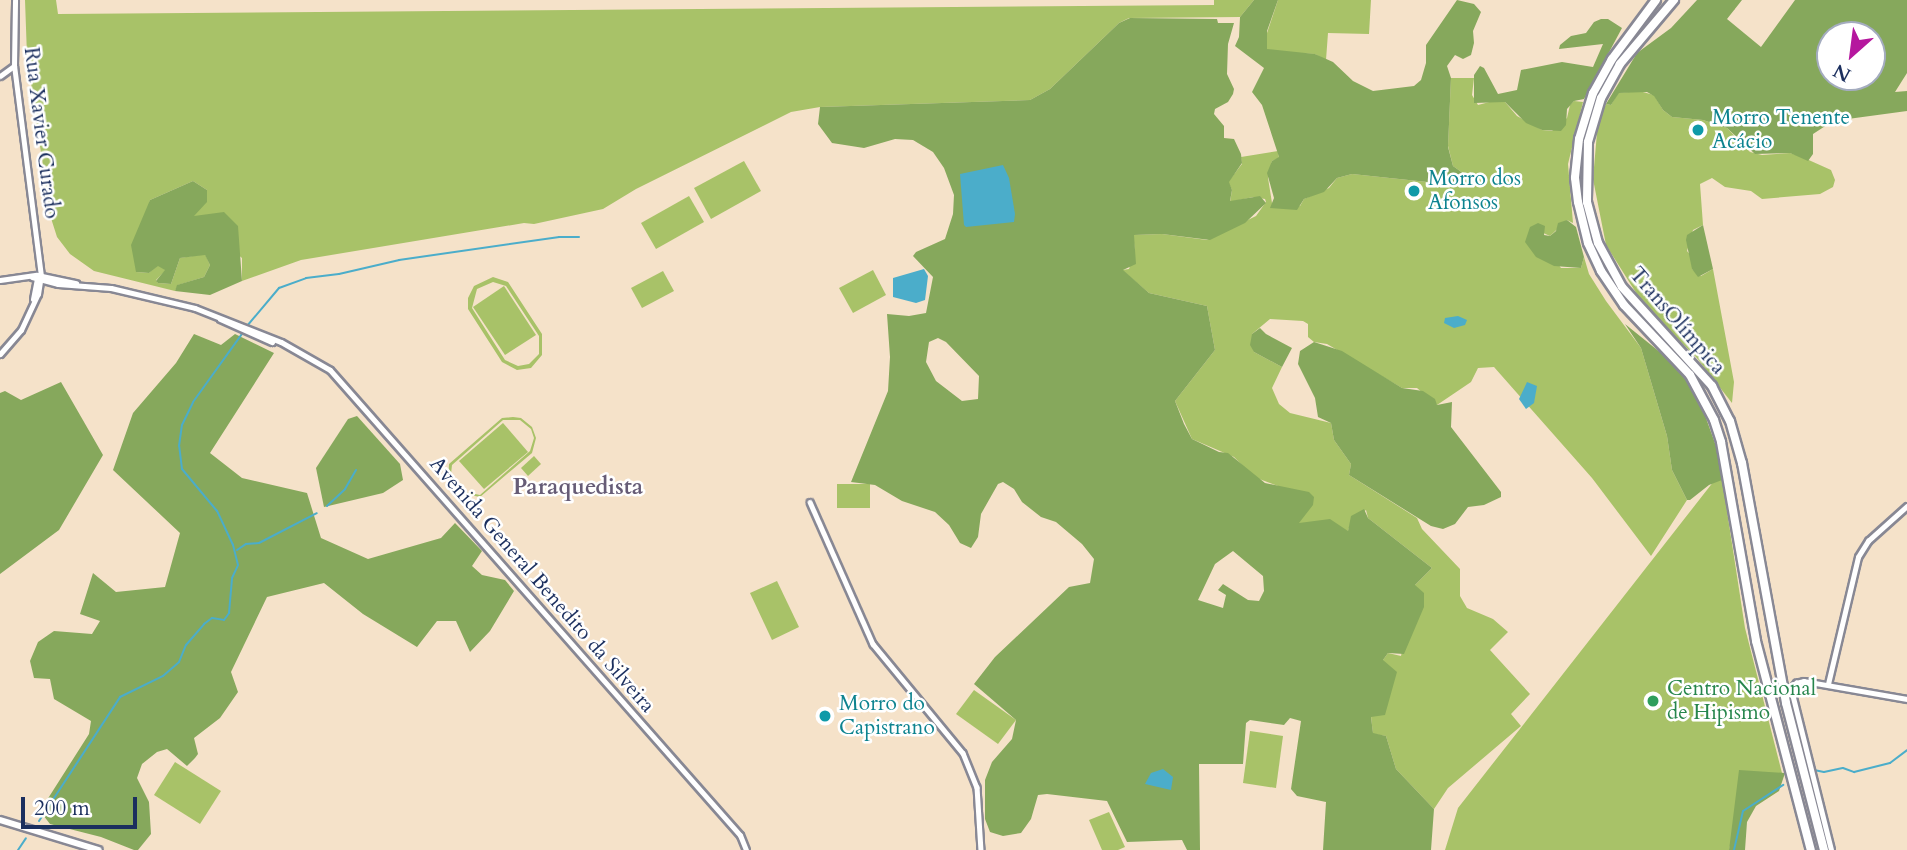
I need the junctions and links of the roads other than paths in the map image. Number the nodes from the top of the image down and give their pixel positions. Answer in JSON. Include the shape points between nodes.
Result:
{"nodes":[{"id":1,"x":15,"y":0,"type":"edge"},
{"id":2,"x":1656,"y":0,"type":"edge"},
{"id":3,"x":1674,"y":0,"type":"edge"},
{"id":4,"x":14,"y":66,"type":"junction"},
{"id":5,"x":0,"y":76,"type":"edge"},
{"id":6,"x":38,"y":275,"type":"junction"},
{"id":7,"x":60,"y":279,"type":"junction"},
{"id":8,"x":0,"y":280,"type":"edge"},
{"id":9,"x":86,"y":286,"type":"junction"},
{"id":10,"x":0,"y":354,"type":"edge"},
{"id":11,"x":810,"y":502,"type":"dead end"},
{"id":12,"x":1907,"y":506,"type":"edge"},
{"id":13,"x":1763,"y":578,"type":"junction"},
{"id":14,"x":1788,"y":683,"type":"dead end"},
{"id":15,"x":1828,"y":684,"type":"junction"},
{"id":16,"x":1907,"y":699,"type":"edge"},
{"id":17,"x":0,"y":820,"type":"edge"},
{"id":18,"x":747,"y":846,"type":"edge"},
{"id":19,"x":99,"y":850,"type":"edge"},
{"id":20,"x":981,"y":850,"type":"edge"},
{"id":21,"x":1811,"y":850,"type":"edge"},
{"id":22,"x":1824,"y":850,"type":"edge"},
{"id":23,"x":1831,"y":850,"type":"edge"}],
"edges":[{"from":1,"to":4,"type":"main road","name":"Rua Xavier Curado"},
{"from":2,"to":21,"type":"highway","name":"TransOlímpica","via":[[1593,93],[1579,139],[1578,202],[1591,250],[1612,290],[1690,375],[1714,420],[1756,641]]},
{"from":3,"to":13,"type":"highway","name":"TransOlímpica","via":[[1626,55],[1601,98],[1588,142],[1587,202],[1598,243],[1622,287],[1712,386],[1726,412],[1740,453]]},
{"from":4,"to":5,"type":"main road"},
{"from":4,"to":6,"type":"main road","name":"Rua Xavier Curado"},
{"from":6,"to":7,"type":"main road","name":"Avenida General Benedito da Silveira"},
{"from":6,"to":7,"type":"main road"},
{"from":6,"to":8,"type":"main road"},
{"from":6,"to":9,"type":"main road","name":"Avenida General Benedito da Silveira"},
{"from":6,"to":10,"type":"main road","name":"Rua Xavier Curado","via":[[21,330]]},
{"from":7,"to":9,"type":"main road","name":"Avenida General Benedito da Silveira"},
{"from":9,"to":18,"type":"main road","name":"Avenida General Benedito da Silveira","via":[[152,296],[217,316],[333,372]]},
{"from":11,"to":20,"type":"street","via":[[873,644],[950,734],[967,763],[979,801]]},
{"from":12,"to":15,"type":"street","via":[[1858,556]]},
{"from":13,"to":14,"type":"highway"},
{"from":13,"to":22,"type":"highway","name":"TransOlímpica","via":[[1794,738]]},
{"from":15,"to":16,"type":"street"},
{"from":15,"to":23,"type":"street","via":[[1804,681],[1791,689]]},
{"from":17,"to":19,"type":"main road"}]}
